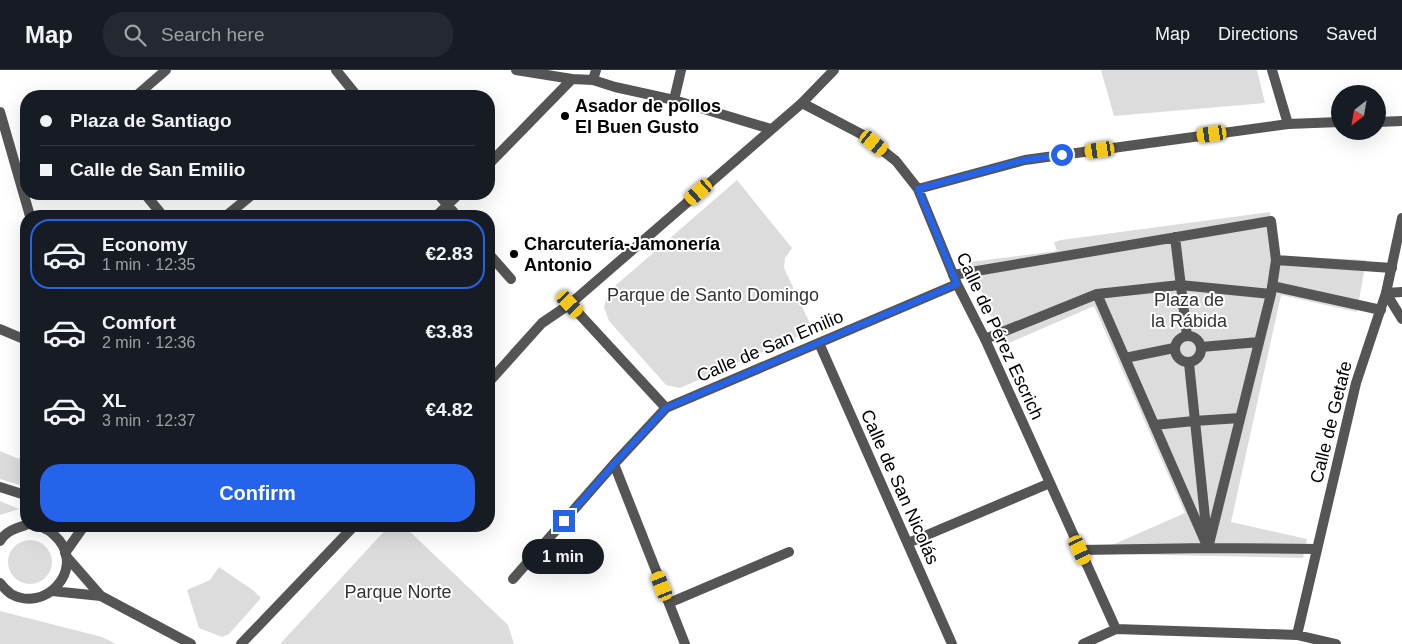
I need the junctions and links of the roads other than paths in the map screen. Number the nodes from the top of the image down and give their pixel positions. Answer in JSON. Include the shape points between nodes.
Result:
{"nodes":[{"id":1,"x":166,"y":70,"type":"edge"},
{"id":2,"x":336,"y":70,"type":"edge"},
{"id":3,"x":516,"y":70,"type":"edge"},
{"id":4,"x":681,"y":70,"type":"edge"},
{"id":5,"x":834,"y":70,"type":"edge"},
{"id":6,"x":1272,"y":70,"type":"edge"},
{"id":7,"x":595,"y":75,"type":"edge"},
{"id":8,"x":572,"y":79,"type":"junction"},
{"id":9,"x":143,"y":90,"type":"edge"},
{"id":10,"x":352,"y":90,"type":"edge"},
{"id":11,"x":674,"y":100,"type":"junction"},
{"id":12,"x":802,"y":103,"type":"junction"},
{"id":13,"x":0,"y":112,"type":"edge"},
{"id":14,"x":1402,"y":121,"type":"edge"},
{"id":15,"x":1331,"y":122,"type":"edge"},
{"id":16,"x":1386,"y":122,"type":"edge"},
{"id":17,"x":1288,"y":124,"type":"junction"},
{"id":18,"x":771,"y":129,"type":"junction"},
{"id":19,"x":495,"y":158,"type":"edge"},
{"id":20,"x":20,"y":177,"type":"edge"},
{"id":21,"x":918,"y":189,"type":"junction"},
{"id":22,"x":150,"y":200,"type":"edge"},
{"id":23,"x":246,"y":200,"type":"edge"},
{"id":24,"x":443,"y":200,"type":"edge"},
{"id":25,"x":454,"y":200,"type":"edge"},
{"id":26,"x":448,"y":206,"type":"junction"},
{"id":27,"x":158,"y":210,"type":"edge"},
{"id":28,"x":233,"y":210,"type":"edge"},
{"id":29,"x":443,"y":210,"type":"edge"},
{"id":30,"x":452,"y":210,"type":"edge"},
{"id":31,"x":1402,"y":218,"type":"edge"},
{"id":32,"x":1175,"y":237,"type":"junction"},
{"id":33,"x":1276,"y":260,"type":"junction"},
{"id":34,"x":495,"y":261,"type":"edge"},
{"id":35,"x":1392,"y":268,"type":"junction"},
{"id":36,"x":955,"y":279,"type":"junction"},
{"id":37,"x":511,"y":280,"type":"dead end"},
{"id":38,"x":1180,"y":286,"type":"junction"},
{"id":39,"x":1271,"y":290,"type":"junction"},
{"id":40,"x":1402,"y":292,"type":"edge"},
{"id":41,"x":1386,"y":293,"type":"junction"},
{"id":42,"x":1097,"y":294,"type":"junction"},
{"id":43,"x":570,"y":304,"type":"junction"},
{"id":44,"x":1381,"y":310,"type":"junction"},
{"id":45,"x":1402,"y":318,"type":"edge"},
{"id":46,"x":0,"y":330,"type":"edge"},
{"id":47,"x":1187,"y":336,"type":"junction"},
{"id":48,"x":20,"y":338,"type":"edge"},
{"id":49,"x":985,"y":339,"type":"junction"},
{"id":50,"x":1259,"y":342,"type":"junction"},
{"id":51,"x":819,"y":343,"type":"junction"},
{"id":52,"x":1201,"y":347,"type":"junction"},
{"id":53,"x":1174,"y":348,"type":"junction"},
{"id":54,"x":1125,"y":358,"type":"junction"},
{"id":55,"x":1189,"y":363,"type":"junction"},
{"id":56,"x":495,"y":375,"type":"edge"},
{"id":57,"x":666,"y":408,"type":"junction"},
{"id":58,"x":1240,"y":418,"type":"junction"},
{"id":59,"x":1194,"y":421,"type":"junction"},
{"id":60,"x":1154,"y":425,"type":"junction"},
{"id":61,"x":614,"y":464,"type":"junction"},
{"id":62,"x":1050,"y":483,"type":"junction"},
{"id":63,"x":0,"y":487,"type":"edge"},
{"id":64,"x":20,"y":493,"type":"edge"},
{"id":65,"x":20,"y":526,"type":"edge"},
{"id":66,"x":51,"y":532,"type":"edge"},
{"id":67,"x":80,"y":532,"type":"edge"},
{"id":68,"x":348,"y":532,"type":"edge"},
{"id":69,"x":1,"y":538,"type":"edge"},
{"id":70,"x":908,"y":543,"type":"junction"},
{"id":71,"x":1208,"y":548,"type":"junction"},
{"id":72,"x":1317,"y":549,"type":"junction"},
{"id":73,"x":1080,"y":550,"type":"junction"},
{"id":74,"x":789,"y":552,"type":"dead end"},
{"id":75,"x":66,"y":554,"type":"junction"},
{"id":76,"x":514,"y":579,"type":"dead end"},
{"id":77,"x":0,"y":583,"type":"edge"},
{"id":78,"x":52,"y":591,"type":"junction"},
{"id":79,"x":101,"y":596,"type":"junction"},
{"id":80,"x":669,"y":603,"type":"junction"},
{"id":81,"x":1116,"y":629,"type":"junction"},
{"id":82,"x":1297,"y":635,"type":"junction"},
{"id":83,"x":191,"y":644,"type":"edge"},
{"id":84,"x":241,"y":644,"type":"edge"},
{"id":85,"x":685,"y":644,"type":"edge"},
{"id":86,"x":952,"y":644,"type":"edge"},
{"id":87,"x":1083,"y":644,"type":"edge"},
{"id":88,"x":1336,"y":644,"type":"edge"}],
"edges":[{"from":1,"to":9,"type":"street"},
{"from":2,"to":10,"type":"street"},
{"from":3,"to":8,"type":"street"},
{"from":4,"to":11,"type":"street"},
{"from":5,"to":12,"type":"street"},
{"from":6,"to":17,"type":"street"},
{"from":7,"to":8,"type":"street"},
{"from":7,"to":11,"type":"street","via":[[615,87]]},
{"from":8,"to":19,"type":"street"},
{"from":11,"to":18,"type":"street"},
{"from":12,"to":18,"type":"street"},
{"from":12,"to":21,"type":"street","name":"Calle de Pérez Escrich","via":[[863,134],[896,161]]},
{"from":13,"to":20,"type":"street"},
{"from":14,"to":16,"type":"street"},
{"from":15,"to":17,"type":"street"},
{"from":17,"to":21,"type":"street","via":[[1024,160]]},
{"from":18,"to":43,"type":"street"},
{"from":21,"to":36,"type":"street","name":"Calle de Pérez Escrich"},
{"from":22,"to":27,"type":"street"},
{"from":23,"to":28,"type":"street"},
{"from":24,"to":26,"type":"street"},
{"from":25,"to":26,"type":"street"},
{"from":26,"to":29,"type":"street"},
{"from":26,"to":30,"type":"street"},
{"from":31,"to":35,"type":"street","name":"Calle de Getafe"},
{"from":32,"to":33,"type":"street","name":"Calle de San Emilio","via":[[1271,221]]},
{"from":32,"to":36,"type":"street","name":"Calle de San Emilio"},
{"from":32,"to":38,"type":"street"},
{"from":33,"to":35,"type":"street"},
{"from":33,"to":39,"type":"street"},
{"from":34,"to":37,"type":"street"},
{"from":35,"to":41,"type":"street","name":"Calle de Getafe"},
{"from":36,"to":49,"type":"street","name":"Calle de Pérez Escrich"},
{"from":36,"to":51,"type":"street","name":"Calle de San Emilio"},
{"from":38,"to":39,"type":"street"},
{"from":38,"to":42,"type":"street"},
{"from":38,"to":47,"type":"street"},
{"from":39,"to":44,"type":"street"},
{"from":39,"to":50,"type":"street"},
{"from":40,"to":41,"type":"street"},
{"from":41,"to":44,"type":"street","name":"Calle de Getafe"},
{"from":41,"to":45,"type":"street"},
{"from":42,"to":49,"type":"street"},
{"from":42,"to":54,"type":"street"},
{"from":43,"to":56,"type":"street","via":[[542,323]]},
{"from":43,"to":57,"type":"street"},
{"from":44,"to":72,"type":"street","name":"Calle de Getafe","via":[[1356,383]]},
{"from":46,"to":48,"type":"street"},
{"from":47,"to":52,"type":"street","via":[[1193,337]]},
{"from":47,"to":53,"type":"street","via":[[1176,342]]},
{"from":49,"to":62,"type":"street","name":"Calle de Pérez Escrich"},
{"from":50,"to":52,"type":"street"},
{"from":50,"to":58,"type":"street"},
{"from":51,"to":57,"type":"street","name":"Calle de San Emilio"},
{"from":51,"to":70,"type":"street","name":"Calle de San Nicolás"},
{"from":52,"to":55,"type":"street","via":[[1200,356]]},
{"from":53,"to":54,"type":"street"},
{"from":53,"to":55,"type":"street","via":[[1178,359]]},
{"from":54,"to":60,"type":"street"},
{"from":55,"to":59,"type":"street"},
{"from":57,"to":61,"type":"street","name":"Calle de San Emilio"},
{"from":58,"to":59,"type":"street"},
{"from":58,"to":71,"type":"street"},
{"from":59,"to":60,"type":"street"},
{"from":59,"to":71,"type":"street"},
{"from":60,"to":71,"type":"street"},
{"from":61,"to":76,"type":"street","name":"Calle de San Emilio"},
{"from":61,"to":80,"type":"street"},
{"from":62,"to":70,"type":"street"},
{"from":62,"to":73,"type":"street","name":"Calle de Pérez Escrich"},
{"from":63,"to":64,"type":"street"},
{"from":65,"to":69,"type":"street"},
{"from":66,"to":75,"type":"street"},
{"from":67,"to":75,"type":"street"},
{"from":68,"to":84,"type":"street"},
{"from":70,"to":86,"type":"street","name":"Calle de San Nicolás"},
{"from":71,"to":72,"type":"street"},
{"from":71,"to":73,"type":"street"},
{"from":72,"to":82,"type":"street","name":"Calle de Getafe"},
{"from":73,"to":81,"type":"street","name":"Calle de Pérez Escrich"},
{"from":74,"to":80,"type":"street"},
{"from":75,"to":78,"type":"street","via":[[62,581]]},
{"from":75,"to":79,"type":"street"},
{"from":77,"to":78,"type":"street","via":[[11,594],[25,598],[39,598]]},
{"from":78,"to":79,"type":"street"},
{"from":79,"to":83,"type":"street"},
{"from":80,"to":85,"type":"street"},
{"from":81,"to":82,"type":"street"},
{"from":81,"to":87,"type":"street"},
{"from":82,"to":88,"type":"street"}]}
